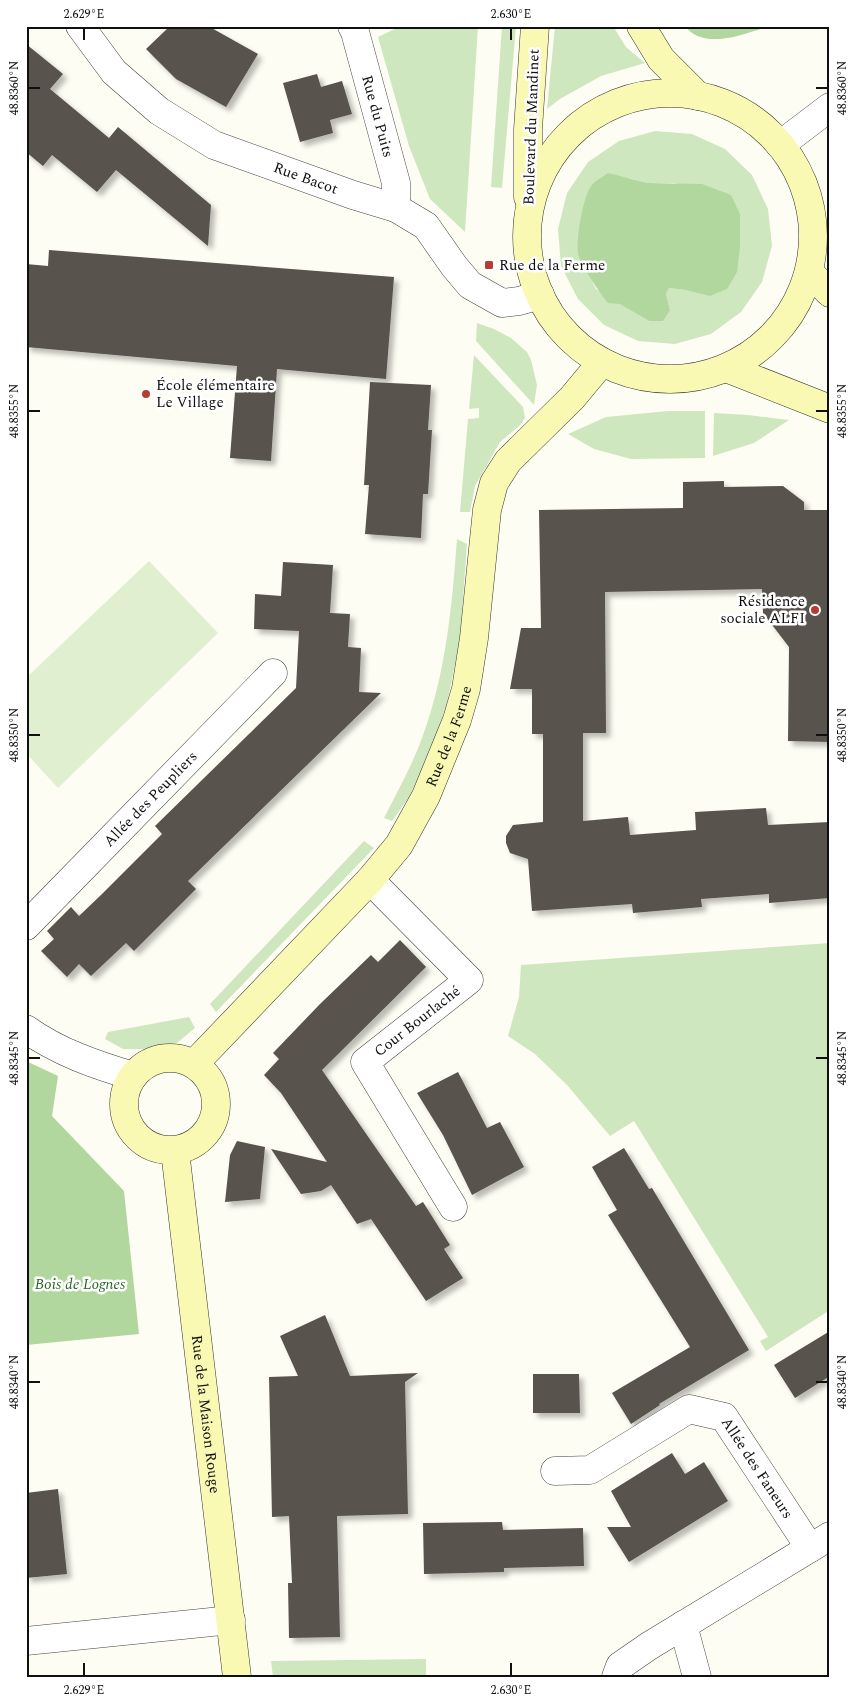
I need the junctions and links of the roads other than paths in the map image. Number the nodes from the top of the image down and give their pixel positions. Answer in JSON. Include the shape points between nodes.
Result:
{"nodes":[{"id":1,"x":80,"y":26,"type":"edge"},
{"id":2,"x":352,"y":26,"type":"edge"},
{"id":3,"x":535,"y":26,"type":"edge"},
{"id":4,"x":641,"y":26,"type":"edge"},
{"id":5,"x":698,"y":96,"type":"junction"},
{"id":6,"x":830,"y":107,"type":"edge"},
{"id":7,"x":780,"y":146,"type":"junction"},
{"id":8,"x":396,"y":208,"type":"junction"},
{"id":9,"x":527,"y":227,"type":"junction"},
{"id":10,"x":809,"y":272,"type":"junction"},
{"id":11,"x":830,"y":292,"type":"edge"},
{"id":12,"x":540,"y":295,"type":"junction"},
{"id":13,"x":602,"y":362,"type":"junction"},
{"id":14,"x":726,"y":368,"type":"junction"},
{"id":15,"x":830,"y":409,"type":"edge"},
{"id":16,"x":273,"y":673,"type":"dead end"},
{"id":17,"x":370,"y":880,"type":"junction"},
{"id":18,"x":26,"y":926,"type":"edge"},
{"id":19,"x":26,"y":1029,"type":"edge"},
{"id":20,"x":194,"y":1064,"type":"junction"},
{"id":21,"x":133,"y":1076,"type":"junction"},
{"id":22,"x":175,"y":1151,"type":"junction"},
{"id":23,"x":452,"y":1207,"type":"dead end"},
{"id":24,"x":555,"y":1471,"type":"dead end"},
{"id":25,"x":820,"y":1542,"type":"edge"},
{"id":26,"x":231,"y":1620,"type":"junction"},
{"id":27,"x":683,"y":1625,"type":"junction"},
{"id":28,"x":26,"y":1641,"type":"edge"},
{"id":29,"x":237,"y":1677,"type":"edge"},
{"id":30,"x":616,"y":1677,"type":"edge"},
{"id":31,"x":697,"y":1677,"type":"edge"}],
"edges":[{"from":1,"to":8,"type":"street","name":"Rue Bacot","via":[[114,72],[159,111],[214,145]]},
{"from":2,"to":8,"type":"street","name":"Rue du Puits","via":[[396,183]]},
{"from":3,"to":9,"type":"street","name":"Boulevard du Mandinet","via":[[528,129]]},
{"from":4,"to":5,"type":"street","via":[[661,60]]},
{"from":5,"to":7,"type":"street","via":[[743,114]]},
{"from":5,"to":9,"type":"street","via":[[644,96],[618,104],[572,132],[541,175]]},
{"from":6,"to":7,"type":"street"},
{"from":7,"to":10,"type":"street","via":[[806,192],[813,245]]},
{"from":8,"to":12,"type":"street","name":"Rue Bacot","via":[[426,226],[470,285],[502,303]]},
{"from":9,"to":12,"type":"street","via":[[532,276]]},
{"from":10,"to":11,"type":"street"},
{"from":10,"to":14,"type":"street","via":[[800,296],[776,332],[749,356]]},
{"from":12,"to":13,"type":"street","via":[[558,326],[578,346]]},
{"from":13,"to":14,"type":"street","via":[[626,372],[668,379],[702,376]]},
{"from":13,"to":17,"type":"street","name":"Rue de la Ferme","via":[[572,398],[508,461],[494,483],[487,510],[474,638],[466,689],[457,720],[426,796],[399,845]]},
{"from":14,"to":15,"type":"street"},
{"from":16,"to":18,"type":"street","name":"Allée des Peupliers"},
{"from":17,"to":20,"type":"street","name":"Rue de la Ferme"},
{"from":17,"to":23,"type":"street","name":"Cour Bourlaché","via":[[469,980],[365,1062]]},
{"from":19,"to":21,"type":"street","via":[[85,1061]]},
{"from":20,"to":21,"type":"street","via":[[178,1058],[161,1058],[145,1065]]},
{"from":20,"to":22,"type":"street","via":[[212,1086],[215,1114],[201,1139]]},
{"from":21,"to":22,"type":"street","via":[[125,1089],[125,1120],[145,1144],[159,1150]]},
{"from":22,"to":26,"type":"street","name":"Rue de la Maison Rouge"},
{"from":24,"to":25,"type":"street","name":"Allée des Faneurs","via":[[590,1470],[689,1409],[724,1416]]},
{"from":25,"to":27,"type":"street"},
{"from":26,"to":28,"type":"street"},
{"from":26,"to":29,"type":"street","name":"Rue de la Maison Rouge"},
{"from":27,"to":30,"type":"street","via":[[620,1666]]},
{"from":27,"to":31,"type":"street"}]}
